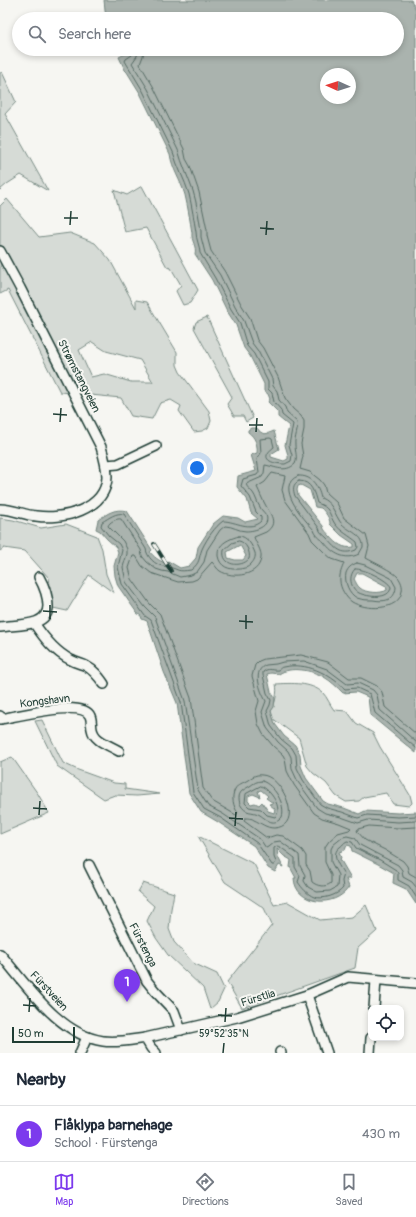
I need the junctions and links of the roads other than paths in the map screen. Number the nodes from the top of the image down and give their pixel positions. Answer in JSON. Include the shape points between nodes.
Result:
{"nodes":[{"id":1,"x":0,"y":251,"type":"edge"},
{"id":2,"x":156,"y":446,"type":"dead end"},
{"id":3,"x":106,"y":465,"type":"junction"},
{"id":4,"x":0,"y":509,"type":"edge"},
{"id":5,"x":39,"y":577,"type":"dead end"},
{"id":6,"x":34,"y":623,"type":"junction"},
{"id":7,"x":0,"y":627,"type":"edge"},
{"id":8,"x":104,"y":684,"type":"dead end"},
{"id":9,"x":0,"y":716,"type":"edge"},
{"id":10,"x":119,"y":750,"type":"dead end"},
{"id":11,"x":88,"y":865,"type":"dead end"},
{"id":12,"x":0,"y":954,"type":"edge"},
{"id":13,"x":376,"y":980,"type":"junction"},
{"id":14,"x":416,"y":983,"type":"edge"},
{"id":15,"x":307,"y":995,"type":"junction"},
{"id":16,"x":374,"y":1005,"type":"edge"},
{"id":17,"x":181,"y":1030,"type":"junction"},
{"id":18,"x":87,"y":1037,"type":"junction"},
{"id":19,"x":145,"y":1038,"type":"junction"},
{"id":20,"x":371,"y":1041,"type":"edge"},
{"id":21,"x":80,"y":1053,"type":"edge"},
{"id":22,"x":156,"y":1053,"type":"edge"},
{"id":23,"x":327,"y":1053,"type":"edge"},
{"id":24,"x":370,"y":1053,"type":"edge"}],
"edges":[{"from":1,"to":3,"type":"street","name":"Strømstangveien","via":[[101,447]]},
{"from":2,"to":3,"type":"street","via":[[118,464]]},
{"from":3,"to":4,"type":"street","name":"Strømstangveien","via":[[104,491],[78,512],[52,518]]},
{"from":5,"to":6,"type":"street","via":[[45,587],[48,614]]},
{"from":6,"to":7,"type":"street"},
{"from":6,"to":8,"type":"street","via":[[52,647],[91,669]]},
{"from":9,"to":10,"type":"street","name":"Kongshavn","via":[[1,719],[76,708],[90,716],[96,738]]},
{"from":11,"to":17,"type":"street","name":"Fürstenga","via":[[147,980],[174,1011]]},
{"from":12,"to":18,"type":"street","name":"Fürstveien","via":[[48,1010],[66,1026]]},
{"from":13,"to":14,"type":"street","name":"Fürstlia"},
{"from":13,"to":15,"type":"street","name":"Fürstlia","via":[[348,977]]},
{"from":13,"to":16,"type":"street"},
{"from":15,"to":17,"type":"street","name":"Fürstlia","via":[[237,1017]]},
{"from":15,"to":23,"type":"street"},
{"from":17,"to":19,"type":"street","name":"Fürstlia"},
{"from":18,"to":19,"type":"street","name":"Fürstveien","via":[[103,1041]]},
{"from":18,"to":21,"type":"street"},
{"from":19,"to":22,"type":"street"},
{"from":20,"to":24,"type":"street"}]}
